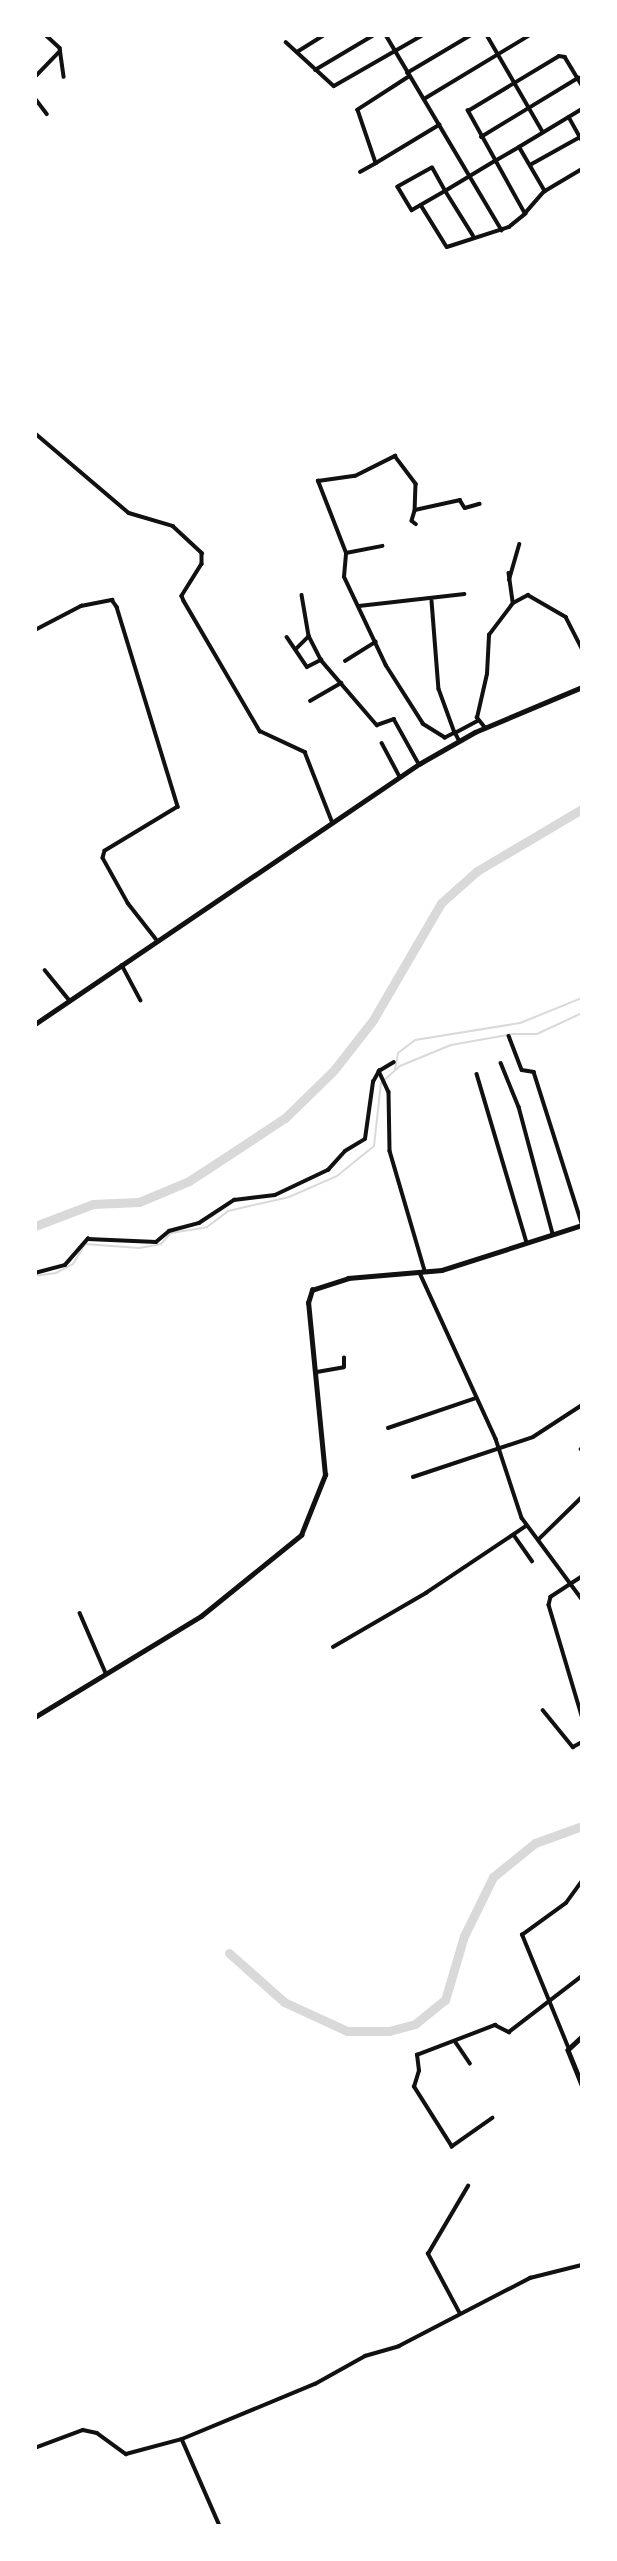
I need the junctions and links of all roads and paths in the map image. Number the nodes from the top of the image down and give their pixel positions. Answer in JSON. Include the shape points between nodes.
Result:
{"nodes":[{"id":1,"x":46,"y":35,"type":"edge"},
{"id":2,"x":324,"y":35,"type":"edge"},
{"id":3,"x":374,"y":35,"type":"edge"},
{"id":4,"x":386,"y":35,"type":"edge"},
{"id":5,"x":423,"y":35,"type":"edge"},
{"id":6,"x":471,"y":35,"type":"edge"},
{"id":7,"x":487,"y":35,"type":"edge"},
{"id":8,"x":530,"y":35,"type":"edge"},
{"id":9,"x":286,"y":41,"type":"dead end"},
{"id":10,"x":60,"y":51,"type":"junction"},
{"id":11,"x":395,"y":51,"type":"junction"},
{"id":12,"x":297,"y":52,"type":"junction"},
{"id":13,"x":498,"y":54,"type":"junction"},
{"id":14,"x":315,"y":70,"type":"junction"},
{"id":15,"x":408,"y":75,"type":"junction"},
{"id":16,"x":64,"y":76,"type":"dead end"},
{"id":17,"x":35,"y":77,"type":"edge"},
{"id":18,"x":578,"y":78,"type":"junction"},
{"id":19,"x":514,"y":83,"type":"junction"},
{"id":20,"x":582,"y":85,"type":"edge"},
{"id":21,"x":35,"y":98,"type":"edge"},
{"id":22,"x":424,"y":99,"type":"junction"},
{"id":23,"x":529,"y":108,"type":"junction"},
{"id":24,"x":582,"y":109,"type":"edge"},
{"id":25,"x":47,"y":114,"type":"dead end"},
{"id":26,"x":569,"y":117,"type":"junction"},
{"id":27,"x":439,"y":125,"type":"junction"},
{"id":28,"x":543,"y":132,"type":"junction"},
{"id":29,"x":481,"y":137,"type":"junction"},
{"id":30,"x":581,"y":138,"type":"edge"},
{"id":31,"x":519,"y":147,"type":"junction"},
{"id":32,"x":495,"y":161,"type":"junction"},
{"id":33,"x":376,"y":163,"type":"junction"},
{"id":34,"x":530,"y":165,"type":"junction"},
{"id":35,"x":582,"y":169,"type":"edge"},
{"id":36,"x":360,"y":172,"type":"dead end"},
{"id":37,"x":470,"y":176,"type":"junction"},
{"id":38,"x":445,"y":191,"type":"junction"},
{"id":39,"x":545,"y":191,"type":"junction"},
{"id":40,"x":421,"y":205,"type":"junction"},
{"id":41,"x":525,"y":214,"type":"junction"},
{"id":42,"x":502,"y":230,"type":"junction"},
{"id":43,"x":472,"y":236,"type":"junction"},
{"id":44,"x":35,"y":433,"type":"edge"},
{"id":45,"x":479,"y":503,"type":"dead end"},
{"id":46,"x":415,"y":510,"type":"junction"},
{"id":47,"x":416,"y":524,"type":"dead end"},
{"id":48,"x":519,"y":544,"type":"dead end"},
{"id":49,"x":382,"y":546,"type":"dead end"},
{"id":50,"x":346,"y":553,"type":"junction"},
{"id":51,"x":509,"y":573,"type":"dead end"},
{"id":52,"x":509,"y":580,"type":"junction"},
{"id":53,"x":464,"y":594,"type":"dead end"},
{"id":54,"x":302,"y":595,"type":"dead end"},
{"id":55,"x":432,"y":601,"type":"junction"},
{"id":56,"x":513,"y":603,"type":"junction"},
{"id":57,"x":358,"y":606,"type":"junction"},
{"id":58,"x":35,"y":630,"type":"edge"},
{"id":59,"x":309,"y":636,"type":"junction"},
{"id":60,"x":286,"y":637,"type":"dead end"},
{"id":61,"x":376,"y":642,"type":"junction"},
{"id":62,"x":296,"y":649,"type":"junction"},
{"id":63,"x":582,"y":649,"type":"edge"},
{"id":64,"x":321,"y":660,"type":"junction"},
{"id":65,"x":345,"y":661,"type":"dead end"},
{"id":66,"x":342,"y":683,"type":"junction"},
{"id":67,"x":582,"y":687,"type":"edge"},
{"id":68,"x":310,"y":701,"type":"dead end"},
{"id":69,"x":478,"y":721,"type":"junction"},
{"id":70,"x":485,"y":728,"type":"junction"},
{"id":71,"x":455,"y":733,"type":"junction"},
{"id":72,"x":459,"y":741,"type":"junction"},
{"id":73,"x":382,"y":743,"type":"dead end"},
{"id":74,"x":419,"y":764,"type":"junction"},
{"id":75,"x":400,"y":777,"type":"junction"},
{"id":76,"x":332,"y":821,"type":"junction"},
{"id":77,"x":156,"y":939,"type":"junction"},
{"id":78,"x":121,"y":964,"type":"junction"},
{"id":79,"x":45,"y":970,"type":"dead end"},
{"id":80,"x":141,"y":1000,"type":"dead end"},
{"id":81,"x":70,"y":1001,"type":"junction"},
{"id":82,"x":35,"y":1024,"type":"edge"},
{"id":83,"x":509,"y":1036,"type":"dead end"},
{"id":84,"x":394,"y":1062,"type":"dead end"},
{"id":85,"x":501,"y":1063,"type":"dead end"},
{"id":86,"x":380,"y":1072,"type":"junction"},
{"id":87,"x":477,"y":1074,"type":"dead end"},
{"id":88,"x":582,"y":1224,"type":"edge"},
{"id":89,"x":553,"y":1234,"type":"junction"},
{"id":90,"x":527,"y":1242,"type":"junction"},
{"id":91,"x":35,"y":1273,"type":"edge"},
{"id":92,"x":422,"y":1273,"type":"junction"},
{"id":93,"x":344,"y":1358,"type":"dead end"},
{"id":94,"x":317,"y":1372,"type":"junction"},
{"id":95,"x":476,"y":1398,"type":"junction"},
{"id":96,"x":582,"y":1405,"type":"edge"},
{"id":97,"x":388,"y":1428,"type":"dead end"},
{"id":98,"x":499,"y":1450,"type":"junction"},
{"id":99,"x":413,"y":1477,"type":"dead end"},
{"id":100,"x":582,"y":1497,"type":"edge"},
{"id":101,"x":526,"y":1526,"type":"junction"},
{"id":102,"x":514,"y":1535,"type":"junction"},
{"id":103,"x":538,"y":1541,"type":"junction"},
{"id":104,"x":532,"y":1561,"type":"dead end"},
{"id":105,"x":582,"y":1577,"type":"edge"},
{"id":106,"x":571,"y":1585,"type":"junction"},
{"id":107,"x":582,"y":1599,"type":"edge"},
{"id":108,"x":80,"y":1613,"type":"dead end"},
{"id":109,"x":332,"y":1647,"type":"dead end"},
{"id":110,"x":106,"y":1673,"type":"junction"},
{"id":111,"x":543,"y":1710,"type":"dead end"},
{"id":112,"x":582,"y":1716,"type":"edge"},
{"id":113,"x":35,"y":1717,"type":"edge"},
{"id":114,"x":582,"y":1742,"type":"edge"},
{"id":115,"x":582,"y":1881,"type":"edge"},
{"id":116,"x":582,"y":1976,"type":"edge"},
{"id":117,"x":552,"y":1999,"type":"junction"},
{"id":118,"x":582,"y":2037,"type":"edge"},
{"id":119,"x":455,"y":2041,"type":"junction"},
{"id":120,"x":568,"y":2047,"type":"junction"},
{"id":121,"x":470,"y":2063,"type":"dead end"},
{"id":122,"x":582,"y":2085,"type":"edge"},
{"id":123,"x":493,"y":2118,"type":"dead end"},
{"id":124,"x":468,"y":2186,"type":"dead end"},
{"id":125,"x":582,"y":2265,"type":"edge"},
{"id":126,"x":460,"y":2314,"type":"junction"},
{"id":127,"x":182,"y":2439,"type":"junction"},
{"id":128,"x":35,"y":2448,"type":"edge"},
{"id":129,"x":220,"y":2526,"type":"edge"}],
"edges":[{"from":1,"to":10,"type":"street"},
{"from":2,"to":12,"type":"street"},
{"from":3,"to":14,"type":"street"},
{"from":4,"to":11,"type":"street"},
{"from":5,"to":11,"type":"street"},
{"from":6,"to":15,"type":"street"},
{"from":7,"to":13,"type":"street"},
{"from":8,"to":13,"type":"street"},
{"from":9,"to":12,"type":"street"},
{"from":10,"to":16,"type":"street"},
{"from":10,"to":17,"type":"street"},
{"from":11,"to":14,"type":"street","via":[[336,86]]},
{"from":11,"to":15,"type":"street"},
{"from":12,"to":14,"type":"street"},
{"from":13,"to":19,"type":"street"},
{"from":13,"to":22,"type":"street"},
{"from":15,"to":22,"type":"street"},
{"from":15,"to":33,"type":"street","via":[[358,110]]},
{"from":18,"to":19,"type":"street","via":[[562,55]]},
{"from":18,"to":20,"type":"street"},
{"from":18,"to":23,"type":"street"},
{"from":19,"to":23,"type":"street"},
{"from":19,"to":29,"type":"street","via":[[468,111]]},
{"from":21,"to":25,"type":"street"},
{"from":22,"to":27,"type":"street"},
{"from":23,"to":28,"type":"street"},
{"from":23,"to":29,"type":"street"},
{"from":24,"to":26,"type":"street"},
{"from":26,"to":28,"type":"street"},
{"from":26,"to":30,"type":"street"},
{"from":27,"to":33,"type":"street"},
{"from":27,"to":37,"type":"street"},
{"from":28,"to":31,"type":"street"},
{"from":29,"to":32,"type":"street"},
{"from":30,"to":34,"type":"street"},
{"from":31,"to":32,"type":"street"},
{"from":31,"to":34,"type":"street"},
{"from":32,"to":37,"type":"street"},
{"from":32,"to":41,"type":"street"},
{"from":33,"to":36,"type":"street"},
{"from":34,"to":39,"type":"street"},
{"from":35,"to":39,"type":"street"},
{"from":37,"to":38,"type":"street"},
{"from":37,"to":42,"type":"street"},
{"from":38,"to":40,"type":"street"},
{"from":38,"to":40,"type":"street","via":[[430,168],[400,185],[408,209]]},
{"from":38,"to":43,"type":"street"},
{"from":39,"to":41,"type":"street"},
{"from":40,"to":43,"type":"street","via":[[447,247]]},
{"from":41,"to":42,"type":"street"},
{"from":42,"to":43,"type":"street"},
{"from":44,"to":76,"type":"street","via":[[129,513],[173,526],[202,553],[202,564],[182,596],[184,601],[260,731],[305,752]]},
{"from":45,"to":46,"type":"street","via":[[465,508],[458,500]]},
{"from":46,"to":47,"type":"street"},
{"from":46,"to":50,"type":"street","via":[[416,484],[396,456],[355,476],[319,479]]},
{"from":48,"to":52,"type":"street"},
{"from":49,"to":50,"type":"street"},
{"from":50,"to":57,"type":"street","via":[[344,577]]},
{"from":51,"to":52,"type":"street"},
{"from":52,"to":56,"type":"street"},
{"from":53,"to":55,"type":"street"},
{"from":54,"to":59,"type":"street"},
{"from":55,"to":57,"type":"street"},
{"from":55,"to":71,"type":"street","via":[[439,689]]},
{"from":56,"to":63,"type":"street","via":[[528,595],[567,619]]},
{"from":56,"to":69,"type":"street","via":[[489,635]]},
{"from":57,"to":61,"type":"street"},
{"from":58,"to":77,"type":"street","via":[[81,606],[111,600],[117,607],[178,807],[105,851],[103,858],[128,903]]},
{"from":59,"to":62,"type":"street"},
{"from":59,"to":64,"type":"street"},
{"from":60,"to":62,"type":"street"},
{"from":61,"to":65,"type":"street"},
{"from":61,"to":71,"type":"street","via":[[423,724],[441,737]]},
{"from":62,"to":64,"type":"street","via":[[308,667]]},
{"from":64,"to":66,"type":"street"},
{"from":66,"to":68,"type":"street"},
{"from":66,"to":74,"type":"street","via":[[378,726],[394,719]]},
{"from":67,"to":70,"type":"street"},
{"from":69,"to":70,"type":"street"},
{"from":69,"to":71,"type":"street"},
{"from":70,"to":72,"type":"street"},
{"from":71,"to":72,"type":"street"},
{"from":72,"to":74,"type":"street"},
{"from":73,"to":75,"type":"street"},
{"from":74,"to":75,"type":"street"},
{"from":75,"to":76,"type":"street"},
{"from":76,"to":77,"type":"street"},
{"from":77,"to":78,"type":"street"},
{"from":78,"to":80,"type":"street"},
{"from":78,"to":81,"type":"street"},
{"from":79,"to":81,"type":"street"},
{"from":81,"to":82,"type":"street"},
{"from":83,"to":88,"type":"street","via":[[522,1070],[534,1072]]},
{"from":84,"to":86,"type":"street"},
{"from":85,"to":89,"type":"street","via":[[519,1107]]},
{"from":86,"to":91,"type":"street","via":[[368,1096],[365,1139],[345,1151],[326,1172],[275,1195],[234,1200],[199,1223],[169,1231],[156,1242],[88,1239],[65,1265]]},
{"from":86,"to":92,"type":"street","via":[[386,1081],[390,1151]]},
{"from":87,"to":90,"type":"street"},
{"from":88,"to":89,"type":"street"},
{"from":89,"to":90,"type":"street"},
{"from":90,"to":92,"type":"street"},
{"from":92,"to":94,"type":"street","via":[[348,1278],[312,1290],[307,1303]]},
{"from":92,"to":95,"type":"street"},
{"from":93,"to":94,"type":"street","via":[[344,1367]]},
{"from":94,"to":110,"type":"street","via":[[325,1475],[298,1539],[201,1616]]},
{"from":95,"to":97,"type":"street"},
{"from":95,"to":98,"type":"street"},
{"from":96,"to":98,"type":"street","via":[[536,1436]]},
{"from":98,"to":99,"type":"street"},
{"from":98,"to":101,"type":"street"},
{"from":100,"to":103,"type":"street"},
{"from":101,"to":102,"type":"street"},
{"from":101,"to":103,"type":"street"},
{"from":102,"to":104,"type":"street"},
{"from":102,"to":109,"type":"street"},
{"from":103,"to":106,"type":"street"},
{"from":105,"to":106,"type":"street"},
{"from":106,"to":107,"type":"street"},
{"from":106,"to":112,"type":"street","via":[[551,1597],[549,1605]]},
{"from":108,"to":110,"type":"street"},
{"from":110,"to":113,"type":"street"},
{"from":111,"to":114,"type":"street","via":[[573,1747]]},
{"from":115,"to":117,"type":"street","via":[[566,1903],[522,1935]]},
{"from":116,"to":117,"type":"street"},
{"from":117,"to":119,"type":"street","via":[[509,2032],[495,2025]]},
{"from":117,"to":120,"type":"street"},
{"from":118,"to":120,"type":"street"},
{"from":119,"to":121,"type":"street"},
{"from":119,"to":123,"type":"street","via":[[417,2055],[415,2090],[452,2147]]},
{"from":120,"to":122,"type":"street"},
{"from":124,"to":126,"type":"street","via":[[428,2254]]},
{"from":125,"to":126,"type":"street","via":[[530,2278]]},
{"from":126,"to":127,"type":"street","via":[[393,2349],[365,2356],[315,2384]]},
{"from":127,"to":128,"type":"street","via":[[126,2454],[97,2433],[83,2430]]},
{"from":127,"to":129,"type":"street"}]}
